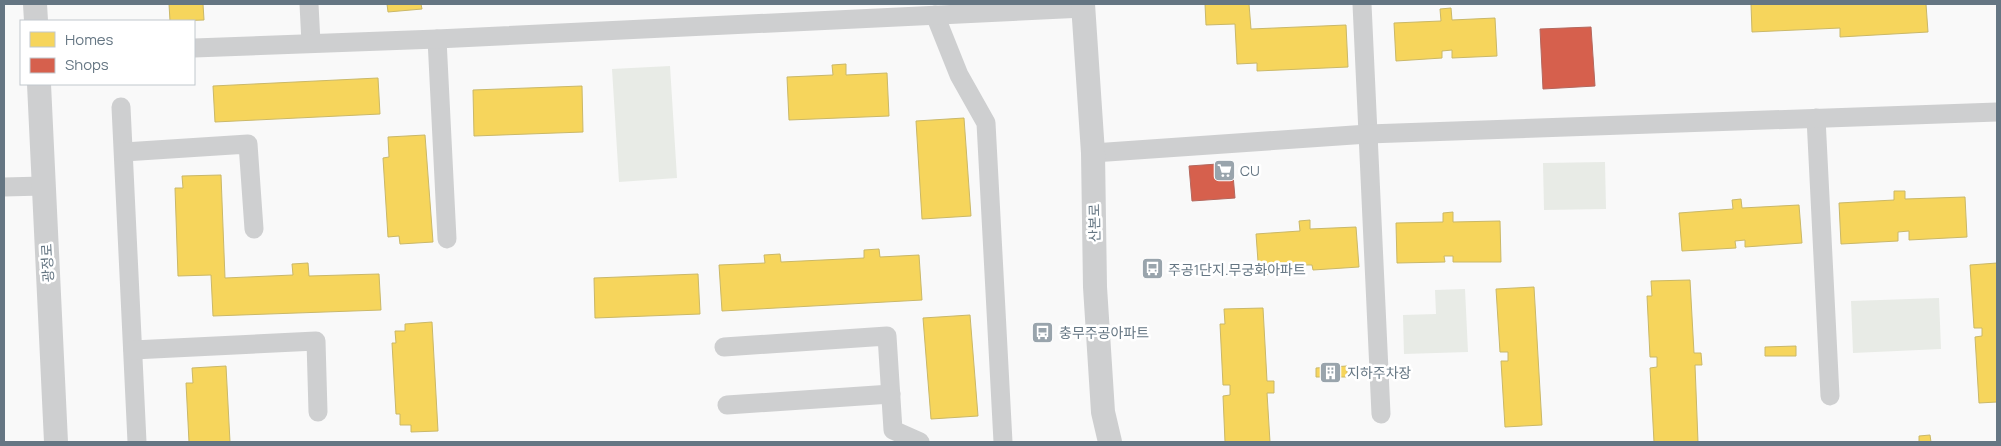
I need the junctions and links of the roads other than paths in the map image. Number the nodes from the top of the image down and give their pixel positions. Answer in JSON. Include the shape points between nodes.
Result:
{"nodes":[{"id":1,"x":35,"y":4,"type":"edge"},
{"id":2,"x":308,"y":4,"type":"edge"},
{"id":3,"x":1362,"y":4,"type":"edge"},
{"id":4,"x":1084,"y":6,"type":"edge"},
{"id":5,"x":804,"y":12,"type":"edge"},
{"id":6,"x":935,"y":15,"type":"junction"},
{"id":7,"x":36,"y":20,"type":"edge"},
{"id":8,"x":437,"y":39,"type":"junction"},
{"id":9,"x":311,"y":43,"type":"junction"},
{"id":10,"x":195,"y":48,"type":"edge"},
{"id":11,"x":38,"y":85,"type":"edge"},
{"id":12,"x":121,"y":107,"type":"dead end"},
{"id":13,"x":1997,"y":112,"type":"edge"},
{"id":14,"x":1816,"y":118,"type":"junction"},
{"id":15,"x":1368,"y":134,"type":"junction"},
{"id":16,"x":124,"y":152,"type":"junction"},
{"id":17,"x":1094,"y":153,"type":"junction"},
{"id":18,"x":43,"y":186,"type":"junction"},
{"id":19,"x":4,"y":187,"type":"edge"},
{"id":20,"x":254,"y":228,"type":"dead end"},
{"id":21,"x":447,"y":239,"type":"dead end"},
{"id":22,"x":724,"y":347,"type":"dead end"},
{"id":23,"x":133,"y":350,"type":"junction"},
{"id":24,"x":891,"y":394,"type":"junction"},
{"id":25,"x":1830,"y":396,"type":"dead end"},
{"id":26,"x":727,"y":406,"type":"dead end"},
{"id":27,"x":318,"y":412,"type":"dead end"},
{"id":28,"x":1381,"y":414,"type":"dead end"},
{"id":29,"x":56,"y":442,"type":"edge"},
{"id":30,"x":137,"y":442,"type":"edge"},
{"id":31,"x":920,"y":442,"type":"edge"},
{"id":32,"x":1004,"y":442,"type":"edge"},
{"id":33,"x":1110,"y":442,"type":"edge"}],
"edges":[{"from":1,"to":7,"type":"street"},
{"from":2,"to":9,"type":"street"},
{"from":3,"to":15,"type":"street"},
{"from":4,"to":6,"type":"street"},
{"from":4,"to":17,"type":"street","name":"산본로"},
{"from":5,"to":6,"type":"street"},
{"from":5,"to":8,"type":"street"},
{"from":6,"to":32,"type":"street","via":[[959,75],[986,123]]},
{"from":8,"to":9,"type":"street"},
{"from":8,"to":21,"type":"street"},
{"from":9,"to":10,"type":"street"},
{"from":11,"to":18,"type":"street","name":"광정로"},
{"from":12,"to":16,"type":"street"},
{"from":13,"to":14,"type":"street"},
{"from":14,"to":15,"type":"street"},
{"from":14,"to":25,"type":"street"},
{"from":15,"to":17,"type":"street"},
{"from":15,"to":28,"type":"street"},
{"from":16,"to":20,"type":"street","via":[[248,144]]},
{"from":16,"to":23,"type":"street"},
{"from":17,"to":33,"type":"street","name":"산본로","via":[[1096,297],[1103,412]]},
{"from":18,"to":19,"type":"street"},
{"from":18,"to":29,"type":"street","name":"광정로"},
{"from":22,"to":24,"type":"street","via":[[887,336]]},
{"from":23,"to":27,"type":"street","via":[[316,341]]},
{"from":23,"to":30,"type":"street"},
{"from":24,"to":26,"type":"street"},
{"from":24,"to":31,"type":"street","via":[[893,430]]}]}
